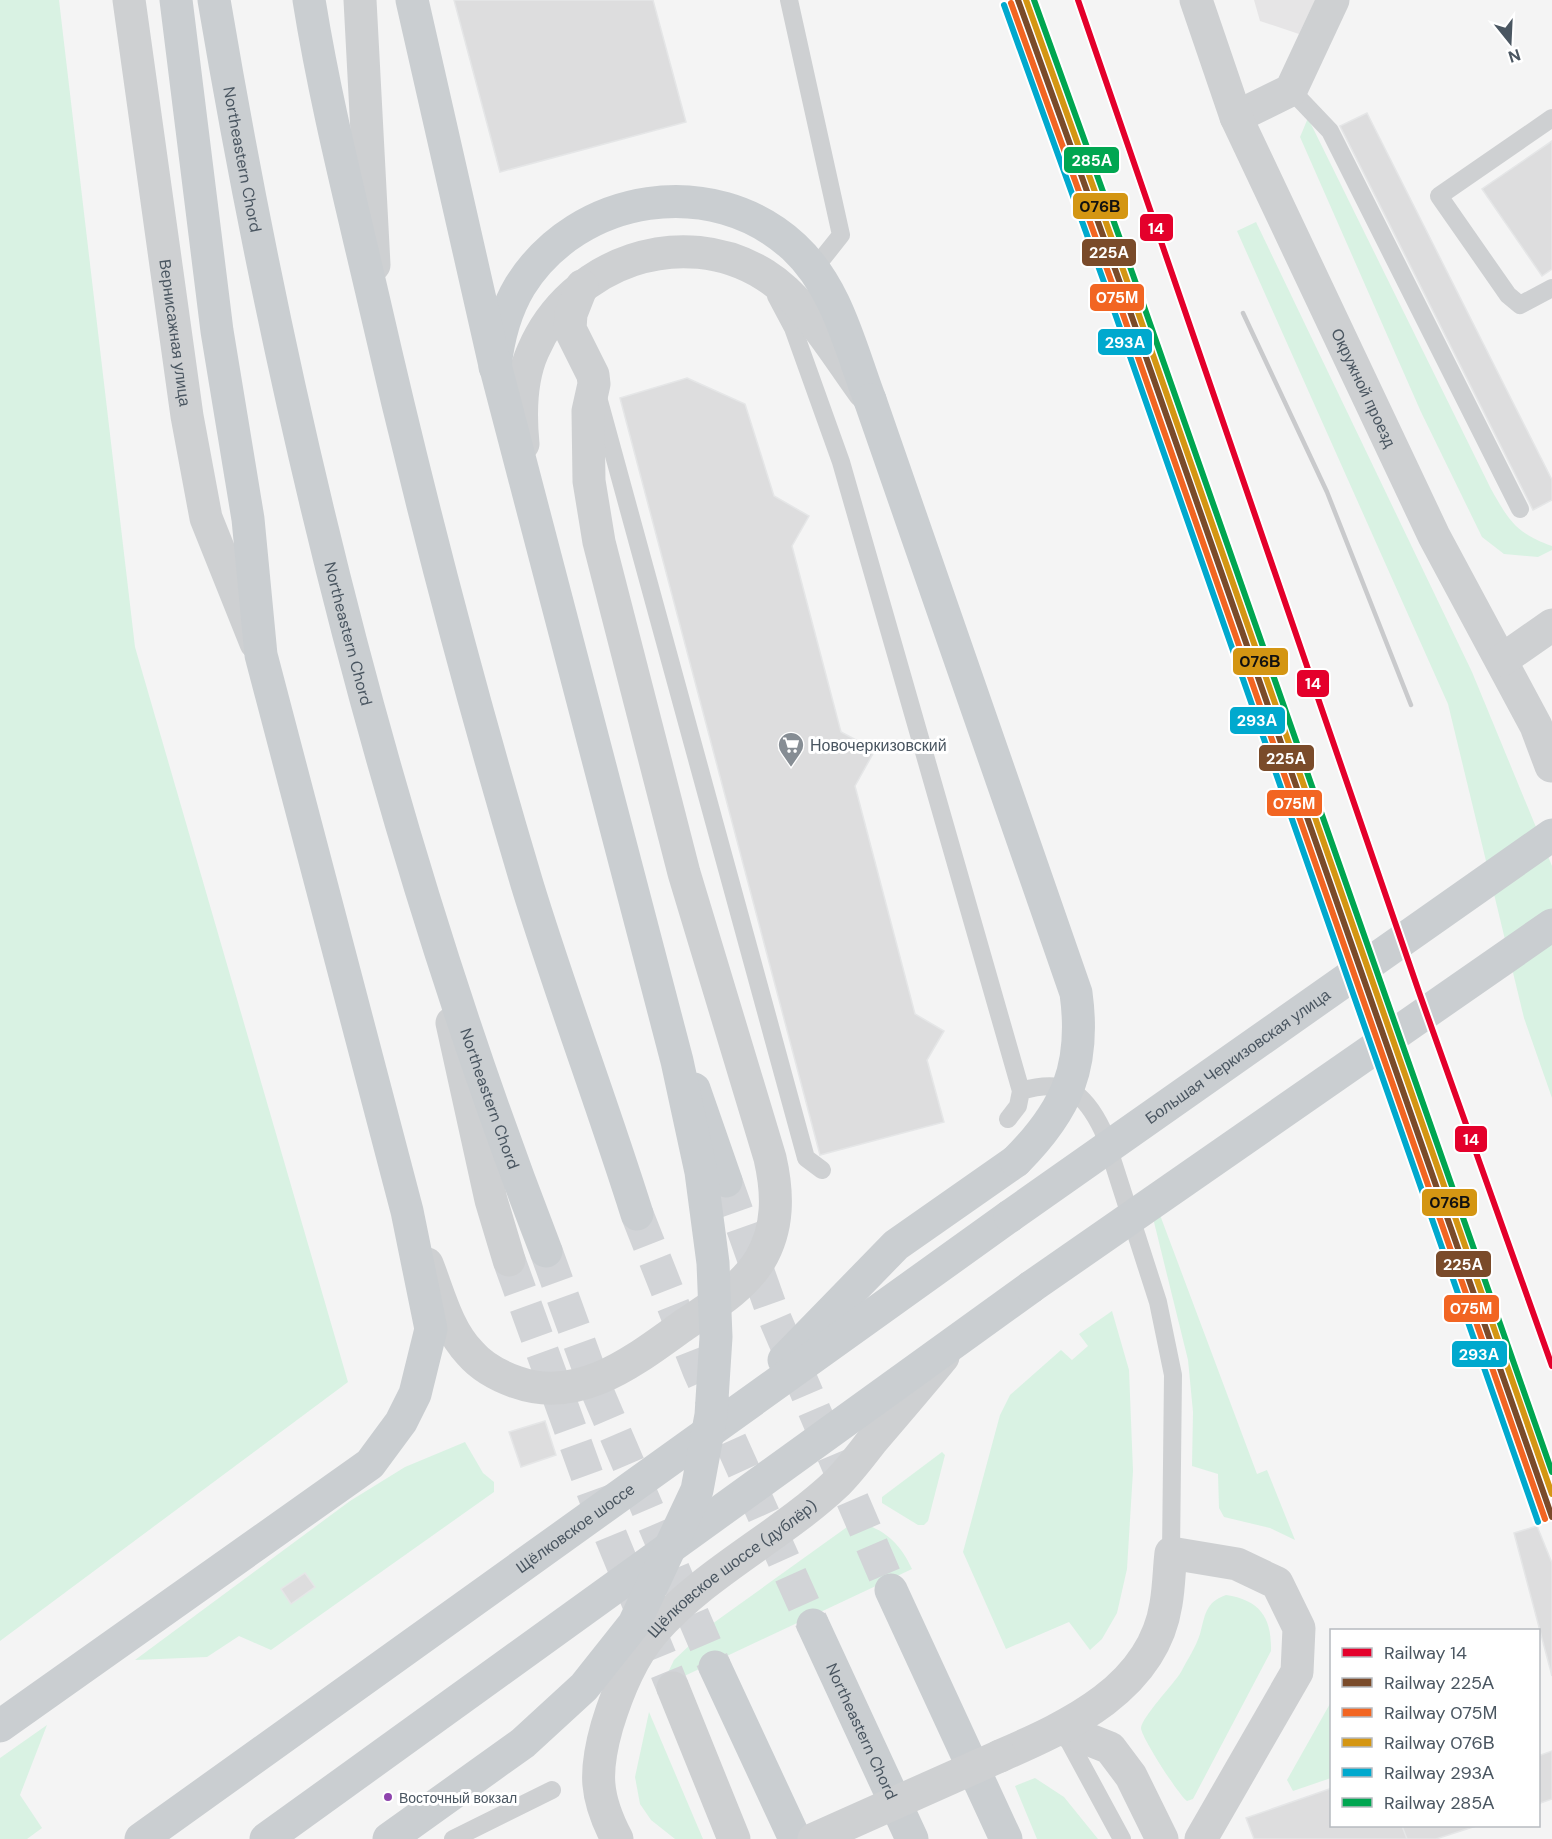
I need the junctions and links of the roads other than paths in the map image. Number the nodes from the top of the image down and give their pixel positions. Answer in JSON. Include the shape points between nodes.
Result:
{"nodes":[{"id":1,"x":129,"y":0,"type":"edge"},
{"id":2,"x":176,"y":0,"type":"edge"},
{"id":3,"x":214,"y":0,"type":"edge"},
{"id":4,"x":309,"y":0,"type":"edge"},
{"id":5,"x":360,"y":0,"type":"edge"},
{"id":6,"x":412,"y":0,"type":"edge"},
{"id":7,"x":789,"y":0,"type":"edge"},
{"id":8,"x":1196,"y":0,"type":"edge"},
{"id":9,"x":1333,"y":0,"type":"edge"},
{"id":10,"x":1291,"y":90,"type":"junction"},
{"id":11,"x":1236,"y":117,"type":"junction"},
{"id":12,"x":1552,"y":118,"type":"edge"},
{"id":13,"x":814,"y":269,"type":"junction"},
{"id":14,"x":765,"y":275,"type":"junction"},
{"id":15,"x":582,"y":286,"type":"junction"},
{"id":16,"x":1552,"y":288,"type":"edge"},
{"id":17,"x":377,"y":315,"type":"junction"},
{"id":18,"x":594,"y":384,"type":"junction"},
{"id":19,"x":870,"y":400,"type":"junction"},
{"id":20,"x":1520,"y":509,"type":"dead end"},
{"id":21,"x":533,"y":527,"type":"junction"},
{"id":22,"x":1552,"y":626,"type":"edge"},
{"id":23,"x":261,"y":655,"type":"junction"},
{"id":24,"x":1502,"y":660,"type":"junction"},
{"id":25,"x":1551,"y":766,"type":"edge"},
{"id":26,"x":1552,"y":835,"type":"edge"},
{"id":27,"x":428,"y":916,"type":"junction"},
{"id":28,"x":1552,"y":926,"type":"edge"},
{"id":29,"x":1021,"y":1091,"type":"junction"},
{"id":30,"x":1008,"y":1119,"type":"dead end"},
{"id":31,"x":822,"y":1170,"type":"dead end"},
{"id":32,"x":726,"y":1181,"type":"tunnel mouth"},
{"id":33,"x":407,"y":1211,"type":"junction"},
{"id":34,"x":637,"y":1214,"type":"tunnel mouth"},
{"id":35,"x":1010,"y":1216,"type":"joint"},
{"id":36,"x":546,"y":1251,"type":"tunnel mouth"},
{"id":37,"x":509,"y":1260,"type":"tunnel mouth"},
{"id":38,"x":960,"y":1338,"type":"junction"},
{"id":39,"x":736,"y":1412,"type":"junction"},
{"id":40,"x":1171,"y":1553,"type":"junction"},
{"id":41,"x":891,"y":1590,"type":"tunnel mouth"},
{"id":42,"x":813,"y":1625,"type":"tunnel mouth"},
{"id":43,"x":716,"y":1667,"type":"tunnel mouth"},
{"id":44,"x":673,"y":1688,"type":"tunnel mouth"},
{"id":45,"x":0,"y":1726,"type":"edge"},
{"id":46,"x":1062,"y":1729,"type":"junction"},
{"id":47,"x":552,"y":1790,"type":"dead end"},
{"id":48,"x":141,"y":1839,"type":"edge"},
{"id":49,"x":266,"y":1839,"type":"edge"},
{"id":50,"x":389,"y":1839,"type":"edge"},
{"id":51,"x":453,"y":1839,"type":"edge"},
{"id":52,"x":617,"y":1839,"type":"edge"},
{"id":53,"x":734,"y":1839,"type":"edge"},
{"id":54,"x":795,"y":1839,"type":"edge"},
{"id":55,"x":814,"y":1839,"type":"edge"},
{"id":56,"x":912,"y":1839,"type":"edge"},
{"id":57,"x":1006,"y":1839,"type":"edge"},
{"id":58,"x":1122,"y":1839,"type":"edge"},
{"id":59,"x":1162,"y":1839,"type":"edge"},
{"id":60,"x":1201,"y":1839,"type":"edge"}],
"edges":[{"from":1,"to":23,"type":"street","name":"Вернисажная улица","via":[[185,404],[206,518]]},
{"from":2,"to":23,"type":"main road","via":[[217,331],[248,519]]},
{"from":3,"to":27,"type":"main road","name":"Northeastern Chord","via":[[290,398],[347,634]]},
{"from":4,"to":17,"type":"main road","via":[[320,69]]},
{"from":5,"to":17,"type":"street"},
{"from":6,"to":50,"type":"main road","bridge":true,"via":[[494,361],[677,1061],[701,1172],[713,1263],[716,1337],[711,1415],[697,1490],[633,1624],[584,1687],[523,1743]]},
{"from":7,"to":13,"type":"lane","via":[[841,235]]},
{"from":8,"to":11,"type":"street","name":"Окружной проезд"},
{"from":9,"to":10,"type":"street"},
{"from":10,"to":11,"type":"street"},
{"from":10,"to":20,"type":"lane","via":[[1330,131]]},
{"from":11,"to":24,"type":"street","name":"Окружной проезд","via":[[1434,536]]},
{"from":12,"to":16,"type":"lane","via":[[1439,196],[1508,295],[1520,305]]},
{"from":13,"to":19,"type":"main road","via":[[831,295]]},
{"from":13,"to":21,"type":"main road","via":[[793,246],[749,218],[710,205],[679,201],[648,202],[617,210],[562,239],[520,285],[497,343],[495,406]]},
{"from":14,"to":15,"type":"street","via":[[713,255],[667,252],[631,259]]},
{"from":14,"to":19,"type":"street","via":[[806,312]]},
{"from":14,"to":29,"type":"lane","via":[[793,328],[841,462]]},
{"from":15,"to":18,"type":"street","via":[[571,314],[570,329]]},
{"from":15,"to":21,"type":"street","via":[[561,304],[545,327],[524,378],[522,434]]},
{"from":17,"to":34,"type":"main road","via":[[448,607],[528,887]]},
{"from":18,"to":31,"type":"lane","via":[[806,1158]]},
{"from":18,"to":33,"type":"street","via":[[588,411],[589,481],[599,542],[684,873],[770,1158],[777,1200],[775,1220],[760,1259],[734,1290],[613,1373],[565,1388],[545,1389],[514,1382],[487,1368],[457,1339]]},
{"from":19,"to":39,"type":"main road","bridge":true,"via":[[1076,993],[1079,1044],[1069,1090],[1039,1138],[1016,1161],[896,1245]]},
{"from":21,"to":32,"type":"main road","via":[[644,926],[683,1058]]},
{"from":22,"to":24,"type":"street"},
{"from":23,"to":33,"type":"main road"},
{"from":24,"to":25,"type":"street","name":"Окружной проезд","via":[[1536,726]]},
{"from":26,"to":35,"type":"main road","name":"Большая Черкизовская улица","bridge":true},
{"from":27,"to":36,"type":"main road","name":"Northeastern Chord","via":[[505,1145]]},
{"from":27,"to":37,"type":"street","via":[[491,1200]]},
{"from":28,"to":38,"type":"main road","bridge":true},
{"from":29,"to":30,"type":"lane","via":[[1018,1106]]},
{"from":29,"to":40,"type":"lane","via":[[1055,1085],[1072,1090],[1093,1110],[1103,1131],[1158,1302],[1173,1375]]},
{"from":33,"to":45,"type":"main road","via":[[431,1329],[415,1394],[401,1422],[370,1464]]},
{"from":35,"to":39,"type":"main road","name":"Щёлковское шоссе"},
{"from":38,"to":49,"type":"main road"},
{"from":38,"to":52,"type":"street","name":"Щёлковское шоссе (дублёр)","via":[[837,1483],[679,1605],[652,1634],[618,1695],[602,1744],[598,1796]]},
{"from":39,"to":48,"type":"main road","name":"Щёлковское шоссе"},
{"from":40,"to":46,"type":"street","via":[[1166,1605],[1155,1639],[1111,1696]]},
{"from":40,"to":60,"type":"street","via":[[1237,1564],[1277,1583],[1299,1628],[1297,1672]]},
{"from":41,"to":57,"type":"main road"},
{"from":42,"to":56,"type":"main road","name":"Northeastern Chord"},
{"from":43,"to":54,"type":"main road"},
{"from":44,"to":53,"type":"street"},
{"from":46,"to":55,"type":"street","bridge":true},
{"from":46,"to":58,"type":"lane"},
{"from":46,"to":59,"type":"street","via":[[1110,1748],[1131,1776]]},
{"from":47,"to":51,"type":"lane"}]}
